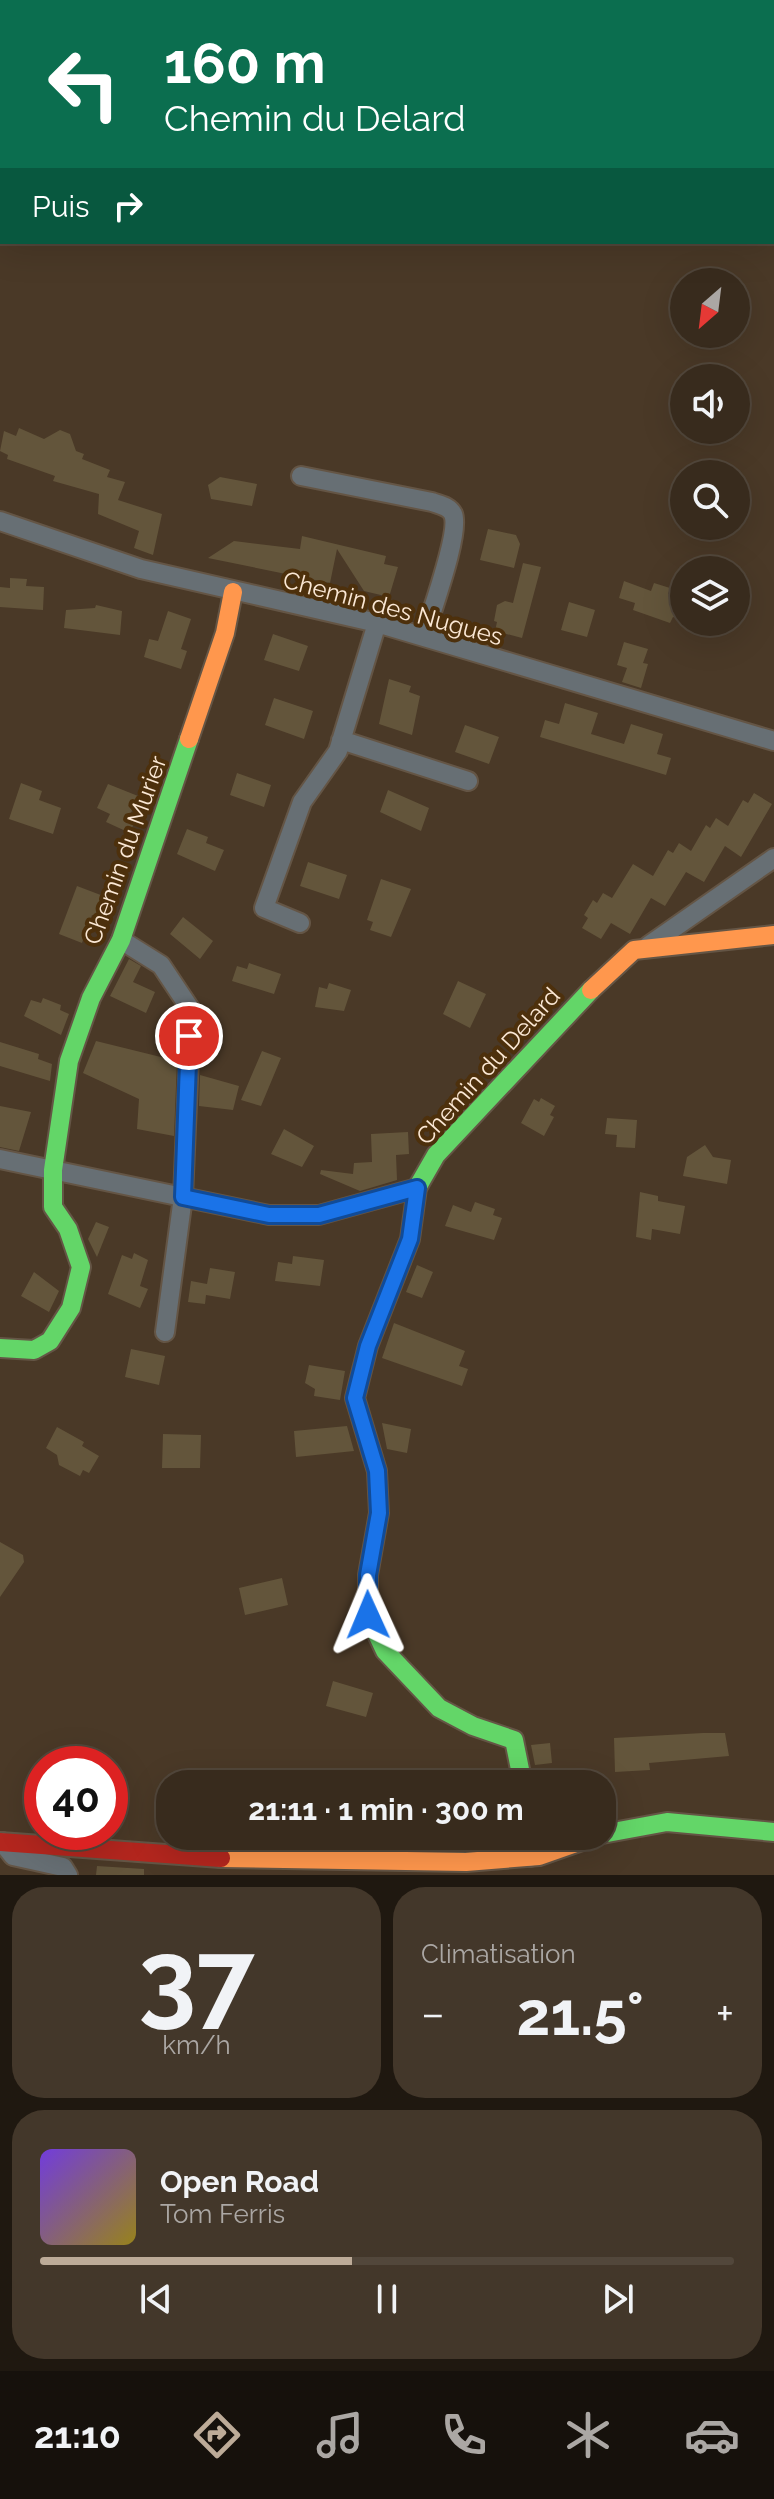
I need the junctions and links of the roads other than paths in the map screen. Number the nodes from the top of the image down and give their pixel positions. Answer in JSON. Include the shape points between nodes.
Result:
{"nodes":[{"id":1,"x":301,"y":476,"type":"dead end"},
{"id":2,"x":0,"y":521,"type":"edge"},
{"id":3,"x":233,"y":592,"type":"junction"},
{"id":4,"x":377,"y":623,"type":"junction"},
{"id":5,"x":424,"y":637,"type":"junction"},
{"id":6,"x":341,"y":740,"type":"junction"},
{"id":7,"x":774,"y":741,"type":"edge"},
{"id":8,"x":468,"y":781,"type":"dead end"},
{"id":9,"x":774,"y":858,"type":"edge"},
{"id":10,"x":300,"y":923,"type":"dead end"},
{"id":11,"x":774,"y":935,"type":"edge"},
{"id":12,"x":121,"y":940,"type":"junction"},
{"id":13,"x":648,"y":946,"type":"junction"},
{"id":14,"x":0,"y":1159,"type":"edge"},
{"id":15,"x":53,"y":1170,"type":"junction"},
{"id":16,"x":417,"y":1188,"type":"junction"},
{"id":17,"x":183,"y":1197,"type":"junction"},
{"id":18,"x":165,"y":1332,"type":"dead end"},
{"id":19,"x":0,"y":1348,"type":"edge"},
{"id":20,"x":520,"y":1770,"type":"edge"},
{"id":21,"x":616,"y":1829,"type":"edge"},
{"id":22,"x":774,"y":1832,"type":"edge"},
{"id":23,"x":1,"y":1842,"type":"edge"},
{"id":24,"x":529,"y":1850,"type":"edge"},
{"id":25,"x":552,"y":1850,"type":"edge"},
{"id":26,"x":530,"y":1857,"type":"junction"},
{"id":27,"x":68,"y":1875,"type":"edge"}],
"edges":[{"from":1,"to":5,"type":"street","via":[[450,509],[455,517],[452,536]]},
{"from":2,"to":3,"type":"street","name":"Chemin des Nugues","via":[[141,569]]},
{"from":3,"to":4,"type":"street","name":"Chemin des Nugues"},
{"from":3,"to":12,"type":"street","name":"Chemin du Murier","via":[[225,633]]},
{"from":4,"to":5,"type":"street","name":"Chemin des Nugues"},
{"from":4,"to":6,"type":"street"},
{"from":5,"to":7,"type":"street","name":"Chemin des Nugues"},
{"from":6,"to":8,"type":"street"},
{"from":6,"to":10,"type":"street","via":[[302,802],[264,908]]},
{"from":9,"to":13,"type":"street"},
{"from":11,"to":13,"type":"street","name":"Chemin du Delard"},
{"from":12,"to":15,"type":"street","name":"Chemin du Murier","via":[[91,998],[69,1061]]},
{"from":12,"to":17,"type":"street","via":[[161,965],[191,1010]]},
{"from":13,"to":16,"type":"street","name":"Chemin du Delard","via":[[634,950],[570,1010],[436,1155]]},
{"from":14,"to":15,"type":"street"},
{"from":15,"to":17,"type":"street"},
{"from":15,"to":19,"type":"street","name":"Chemin du Murier","via":[[53,1207],[68,1229],[81,1267],[71,1308],[50,1341],[34,1350]]},
{"from":16,"to":17,"type":"street","via":[[319,1215],[269,1215]]},
{"from":16,"to":20,"type":"street","via":[[410,1239],[368,1346],[355,1398],[377,1471],[379,1513],[368,1575],[368,1615],[385,1651],[439,1708],[514,1740]]},
{"from":17,"to":18,"type":"street"},
{"from":21,"to":22,"type":"street","via":[[685,1818]]},
{"from":23,"to":26,"type":"street","via":[[190,1857],[466,1862]]},
{"from":23,"to":27,"type":"street","via":[[13,1856],[63,1867]]},
{"from":24,"to":26,"type":"street"},
{"from":25,"to":26,"type":"street"}]}
